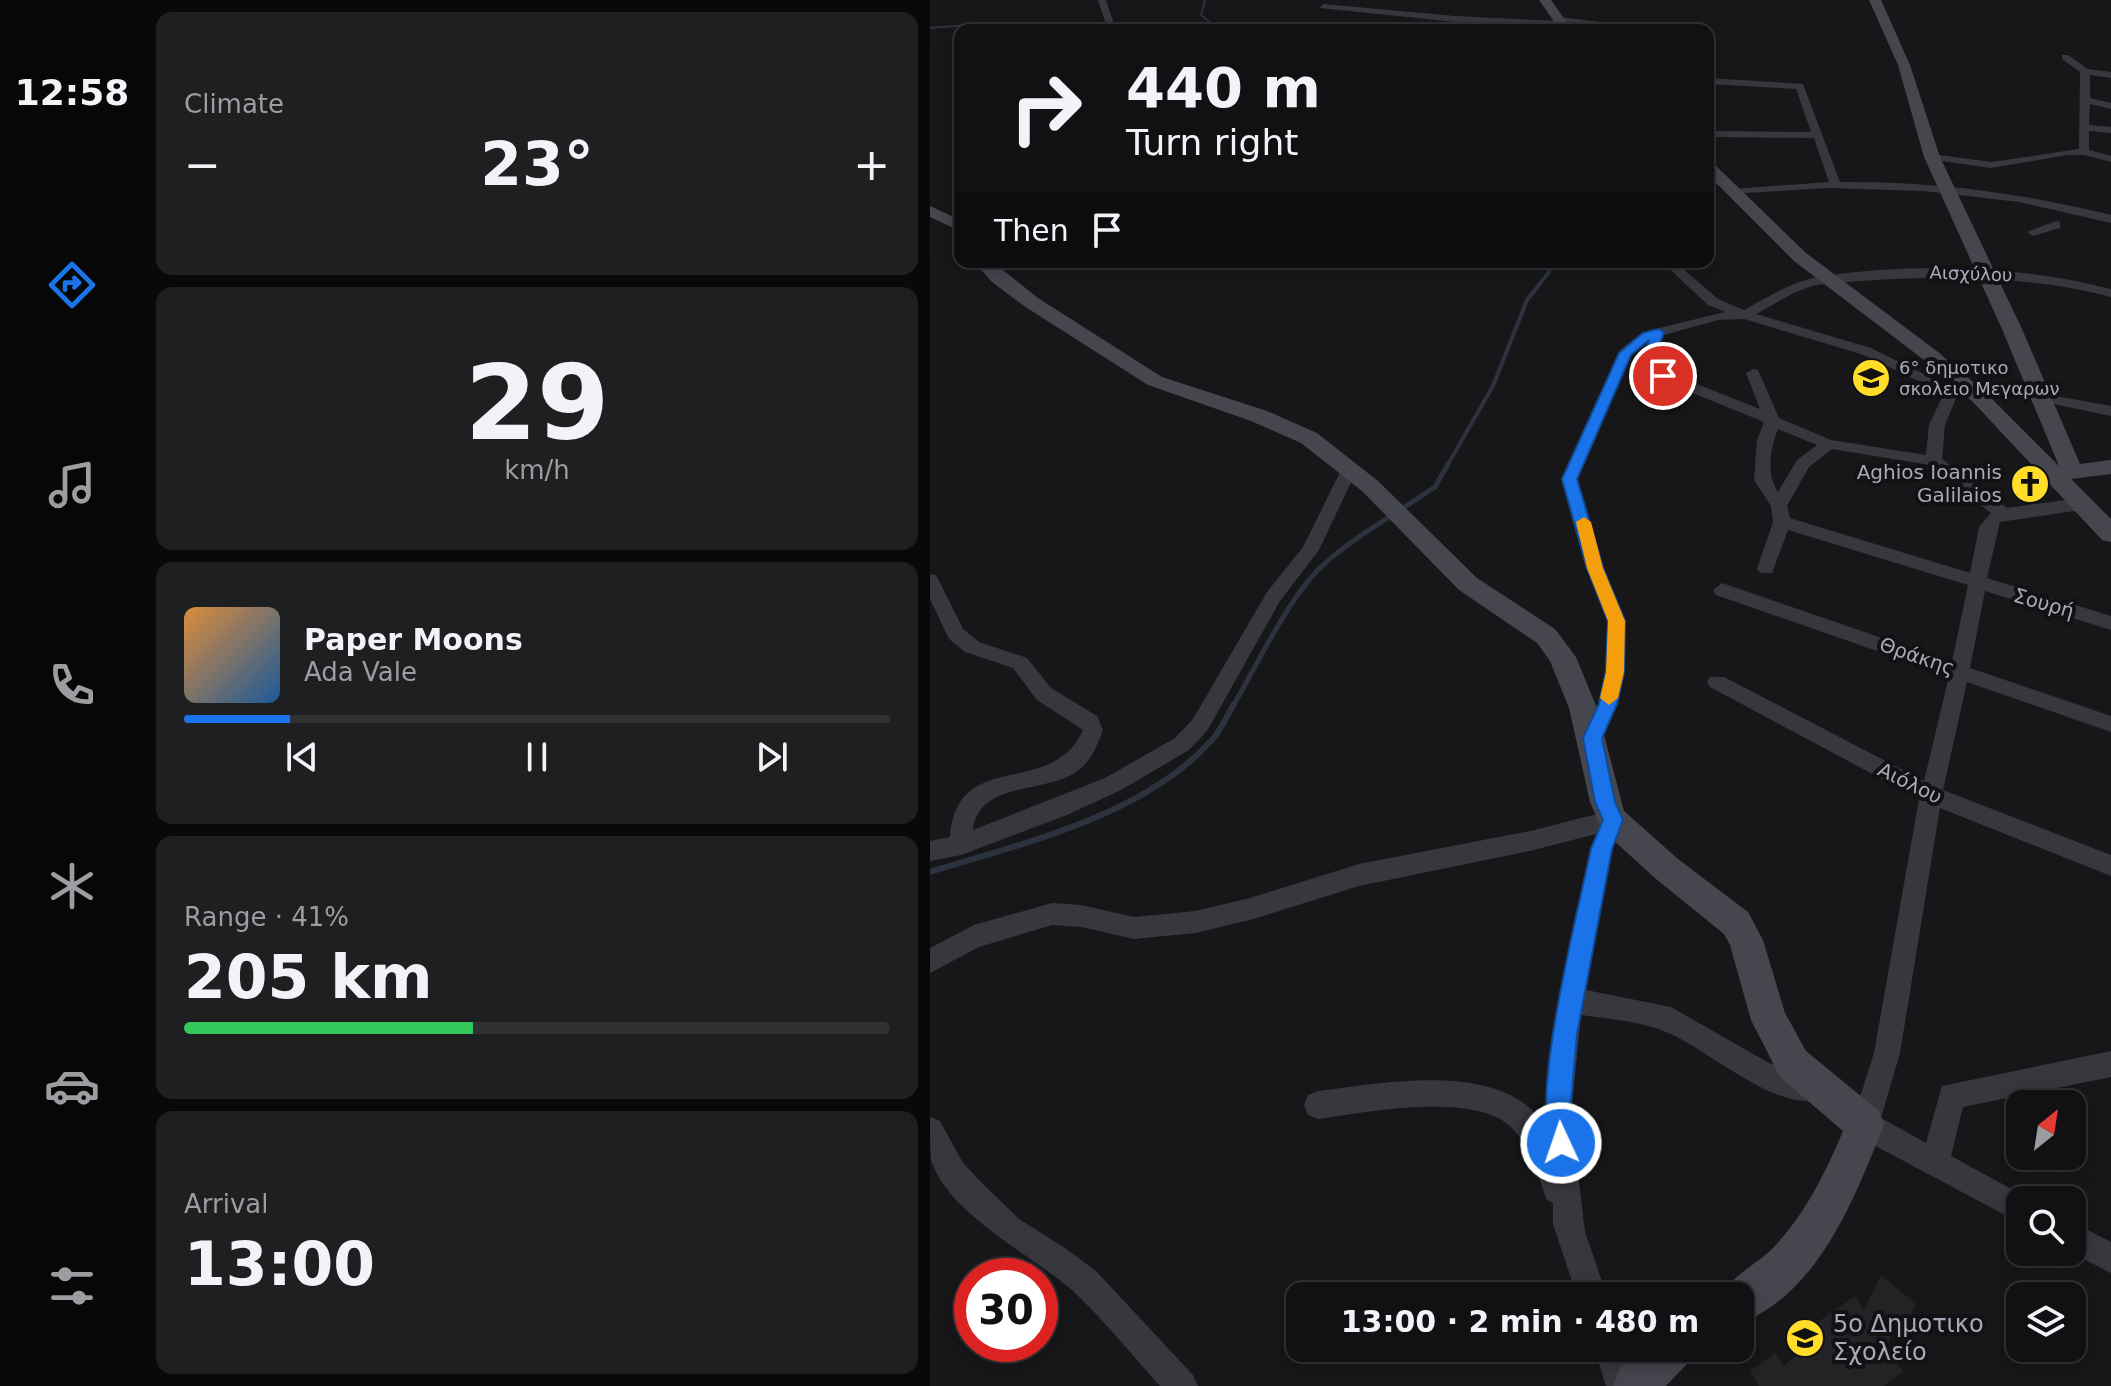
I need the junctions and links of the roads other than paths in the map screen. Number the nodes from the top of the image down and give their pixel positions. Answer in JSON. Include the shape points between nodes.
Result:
{"nodes":[{"id":1,"x":1102,"y":0,"type":"edge"},
{"id":2,"x":1545,"y":0,"type":"edge"},
{"id":3,"x":1875,"y":0,"type":"edge"},
{"id":4,"x":1323,"y":6,"type":"dead end"},
{"id":5,"x":1110,"y":24,"type":"edge"},
{"id":6,"x":1545,"y":24,"type":"edge"},
{"id":7,"x":1562,"y":24,"type":"edge"},
{"id":8,"x":2065,"y":57,"type":"dead end"},
{"id":9,"x":2085,"y":75,"type":"junction"},
{"id":10,"x":2111,"y":75,"type":"edge"},
{"id":11,"x":1714,"y":81,"type":"edge"},
{"id":12,"x":2111,"y":84,"type":"edge"},
{"id":13,"x":2084,"y":100,"type":"junction"},
{"id":14,"x":2111,"y":106,"type":"edge"},
{"id":15,"x":2084,"y":127,"type":"junction"},
{"id":16,"x":2111,"y":130,"type":"edge"},
{"id":17,"x":1714,"y":134,"type":"edge"},
{"id":18,"x":1817,"y":135,"type":"junction"},
{"id":19,"x":2084,"y":152,"type":"junction"},
{"id":20,"x":1932,"y":157,"type":"junction"},
{"id":21,"x":2111,"y":159,"type":"edge"},
{"id":22,"x":1714,"y":172,"type":"edge"},
{"id":23,"x":1836,"y":185,"type":"junction"},
{"id":24,"x":1947,"y":189,"type":"junction"},
{"id":25,"x":1734,"y":192,"type":"junction"},
{"id":26,"x":2111,"y":203,"type":"edge"},
{"id":27,"x":930,"y":211,"type":"edge"},
{"id":28,"x":2109,"y":219,"type":"edge"},
{"id":29,"x":954,"y":223,"type":"edge"},
{"id":30,"x":2056,"y":225,"type":"dead end"},
{"id":31,"x":2033,"y":232,"type":"dead end"},
{"id":32,"x":989,"y":268,"type":"edge"},
{"id":33,"x":1675,"y":268,"type":"edge"},
{"id":34,"x":1987,"y":275,"type":"junction"},
{"id":35,"x":1828,"y":280,"type":"junction"},
{"id":36,"x":2111,"y":293,"type":"edge"},
{"id":37,"x":1745,"y":315,"type":"junction"},
{"id":38,"x":1658,"y":332,"type":"junction"},
{"id":39,"x":1753,"y":373,"type":"dead end"},
{"id":40,"x":1953,"y":391,"type":"junction"},
{"id":41,"x":2039,"y":397,"type":"junction"},
{"id":42,"x":1980,"y":398,"type":"junction"},
{"id":43,"x":2111,"y":411,"type":"edge"},
{"id":44,"x":1772,"y":419,"type":"junction"},
{"id":45,"x":1829,"y":444,"type":"junction"},
{"id":46,"x":1934,"y":461,"type":"junction"},
{"id":47,"x":2111,"y":467,"type":"edge"},
{"id":48,"x":1349,"y":470,"type":"junction"},
{"id":49,"x":2062,"y":472,"type":"junction"},
{"id":50,"x":2081,"y":504,"type":"junction"},
{"id":51,"x":1781,"y":514,"type":"junction"},
{"id":52,"x":2004,"y":514,"type":"junction"},
{"id":53,"x":2111,"y":534,"type":"edge"},
{"id":54,"x":1766,"y":569,"type":"dead end"},
{"id":55,"x":930,"y":580,"type":"edge"},
{"id":56,"x":1977,"y":583,"type":"junction"},
{"id":57,"x":1722,"y":590,"type":"dead end"},
{"id":58,"x":2111,"y":623,"type":"edge"},
{"id":59,"x":1960,"y":671,"type":"junction"},
{"id":60,"x":1717,"y":682,"type":"dead end"},
{"id":61,"x":2111,"y":724,"type":"edge"},
{"id":62,"x":1592,"y":738,"type":"junction"},
{"id":63,"x":1931,"y":795,"type":"junction"},
{"id":64,"x":1613,"y":820,"type":"junction"},
{"id":65,"x":961,"y":845,"type":"junction"},
{"id":66,"x":930,"y":851,"type":"edge"},
{"id":67,"x":2111,"y":866,"type":"edge"},
{"id":68,"x":930,"y":961,"type":"edge"},
{"id":69,"x":1573,"y":1001,"type":"junction"},
{"id":70,"x":2111,"y":1064,"type":"edge"},
{"id":71,"x":1824,"y":1091,"type":"junction"},
{"id":72,"x":1318,"y":1105,"type":"dead end"},
{"id":73,"x":1865,"y":1125,"type":"junction"},
{"id":74,"x":930,"y":1131,"type":"edge"},
{"id":75,"x":1935,"y":1164,"type":"junction"},
{"id":76,"x":2006,"y":1202,"type":"edge"},
{"id":77,"x":1571,"y":1234,"type":"junction"},
{"id":78,"x":2086,"y":1245,"type":"edge"},
{"id":79,"x":2111,"y":1258,"type":"edge"},
{"id":80,"x":1587,"y":1282,"type":"edge"},
{"id":81,"x":1754,"y":1294,"type":"edge"},
{"id":82,"x":1614,"y":1362,"type":"edge"},
{"id":83,"x":1659,"y":1362,"type":"edge"},
{"id":84,"x":1182,"y":1386,"type":"edge"},
{"id":85,"x":1622,"y":1386,"type":"edge"},
{"id":86,"x":1635,"y":1386,"type":"edge"}],
"edges":[{"from":1,"to":5,"type":"street"},
{"from":2,"to":7,"type":"street"},
{"from":3,"to":20,"type":"street","via":[[1902,60]]},
{"from":4,"to":6,"type":"street"},
{"from":8,"to":9,"type":"street"},
{"from":9,"to":10,"type":"street"},
{"from":9,"to":12,"type":"street"},
{"from":9,"to":13,"type":"street"},
{"from":11,"to":18,"type":"street","via":[[1800,86]]},
{"from":13,"to":14,"type":"street"},
{"from":13,"to":15,"type":"street"},
{"from":15,"to":16,"type":"street"},
{"from":15,"to":19,"type":"street"},
{"from":17,"to":18,"type":"street"},
{"from":18,"to":23,"type":"street"},
{"from":19,"to":20,"type":"street","via":[[1999,165]]},
{"from":19,"to":21,"type":"street"},
{"from":20,"to":24,"type":"street"},
{"from":22,"to":25,"type":"street"},
{"from":23,"to":24,"type":"street"},
{"from":23,"to":25,"type":"street"},
{"from":24,"to":28,"type":"street","via":[[2057,204]]},
{"from":24,"to":34,"type":"street"},
{"from":25,"to":35,"type":"street"},
{"from":26,"to":28,"type":"street"},
{"from":27,"to":29,"type":"street"},
{"from":30,"to":31,"type":"street"},
{"from":32,"to":48,"type":"street","via":[[1031,302],[1155,381],[1297,431]]},
{"from":33,"to":37,"type":"street","via":[[1713,302]]},
{"from":34,"to":35,"type":"street","name":"Αισχύλου","via":[[1887,272]]},
{"from":34,"to":36,"type":"street","name":"Αισχύλου","via":[[2052,278]]},
{"from":34,"to":41,"type":"street"},
{"from":35,"to":37,"type":"street","name":"Αισχύλου","via":[[1788,291]]},
{"from":35,"to":42,"type":"street"},
{"from":37,"to":38,"type":"street","via":[[1718,316]]},
{"from":37,"to":40,"type":"street","via":[[1877,355]]},
{"from":38,"to":44,"type":"street","via":[[1651,352],[1663,376]]},
{"from":38,"to":62,"type":"street","via":[[1625,353],[1569,479],[1616,621],[1615,672]]},
{"from":39,"to":44,"type":"street"},
{"from":40,"to":42,"type":"street"},
{"from":40,"to":46,"type":"street","via":[[1937,417]]},
{"from":41,"to":43,"type":"street"},
{"from":41,"to":49,"type":"street"},
{"from":42,"to":49,"type":"street"},
{"from":44,"to":45,"type":"street"},
{"from":44,"to":51,"type":"street","via":[[1762,480]]},
{"from":45,"to":46,"type":"street"},
{"from":45,"to":51,"type":"street","via":[[1803,464]]},
{"from":46,"to":52,"type":"street"},
{"from":47,"to":49,"type":"street"},
{"from":48,"to":62,"type":"street","via":[[1477,591],[1554,645]]},
{"from":48,"to":65,"type":"street","via":[[1310,550],[1273,597],[1200,725],[1182,744],[1100,790]]},
{"from":49,"to":50,"type":"street"},
{"from":50,"to":52,"type":"street"},
{"from":50,"to":53,"type":"street"},
{"from":51,"to":54,"type":"street"},
{"from":51,"to":56,"type":"street","name":"Σουρή"},
{"from":52,"to":56,"type":"street","via":[[1988,527]]},
{"from":55,"to":65,"type":"street","via":[[956,634],[986,654],[1020,663],[1044,694],[1090,722],[1093,730],[1085,751],[1067,767],[990,791],[970,804]]},
{"from":56,"to":58,"type":"street","name":"Σουρή"},
{"from":56,"to":59,"type":"street"},
{"from":57,"to":59,"type":"street","name":"Θράκης"},
{"from":59,"to":61,"type":"street","name":"Θράκης"},
{"from":59,"to":63,"type":"street"},
{"from":60,"to":63,"type":"street","name":"Αιόλου"},
{"from":62,"to":64,"type":"street"},
{"from":63,"to":67,"type":"street","name":"Αιόλου"},
{"from":63,"to":73,"type":"street","via":[[1887,1053]]},
{"from":64,"to":68,"type":"street","via":[[1359,875],[1205,920],[1134,928],[1052,914],[974,937]]},
{"from":64,"to":69,"type":"street","via":[[1601,849]]},
{"from":64,"to":71,"type":"street","via":[[1736,923],[1779,1043],[1793,1064]]},
{"from":65,"to":66,"type":"street"},
{"from":69,"to":71,"type":"street","via":[[1670,1020],[1752,1069]]},
{"from":69,"to":77,"type":"street","via":[[1557,1115]]},
{"from":70,"to":75,"type":"street","via":[[1952,1096]]},
{"from":71,"to":73,"type":"street"},
{"from":72,"to":77,"type":"street","via":[[1383,1097],[1479,1096],[1517,1113],[1551,1169]]},
{"from":73,"to":75,"type":"street"},
{"from":73,"to":81,"type":"street","via":[[1837,1193],[1806,1244]]},
{"from":74,"to":84,"type":"street","via":[[953,1173],[988,1209],[1085,1282]]},
{"from":75,"to":76,"type":"street"},
{"from":77,"to":80,"type":"street"},
{"from":78,"to":79,"type":"street"},
{"from":82,"to":85,"type":"street"},
{"from":83,"to":86,"type":"street"}]}
